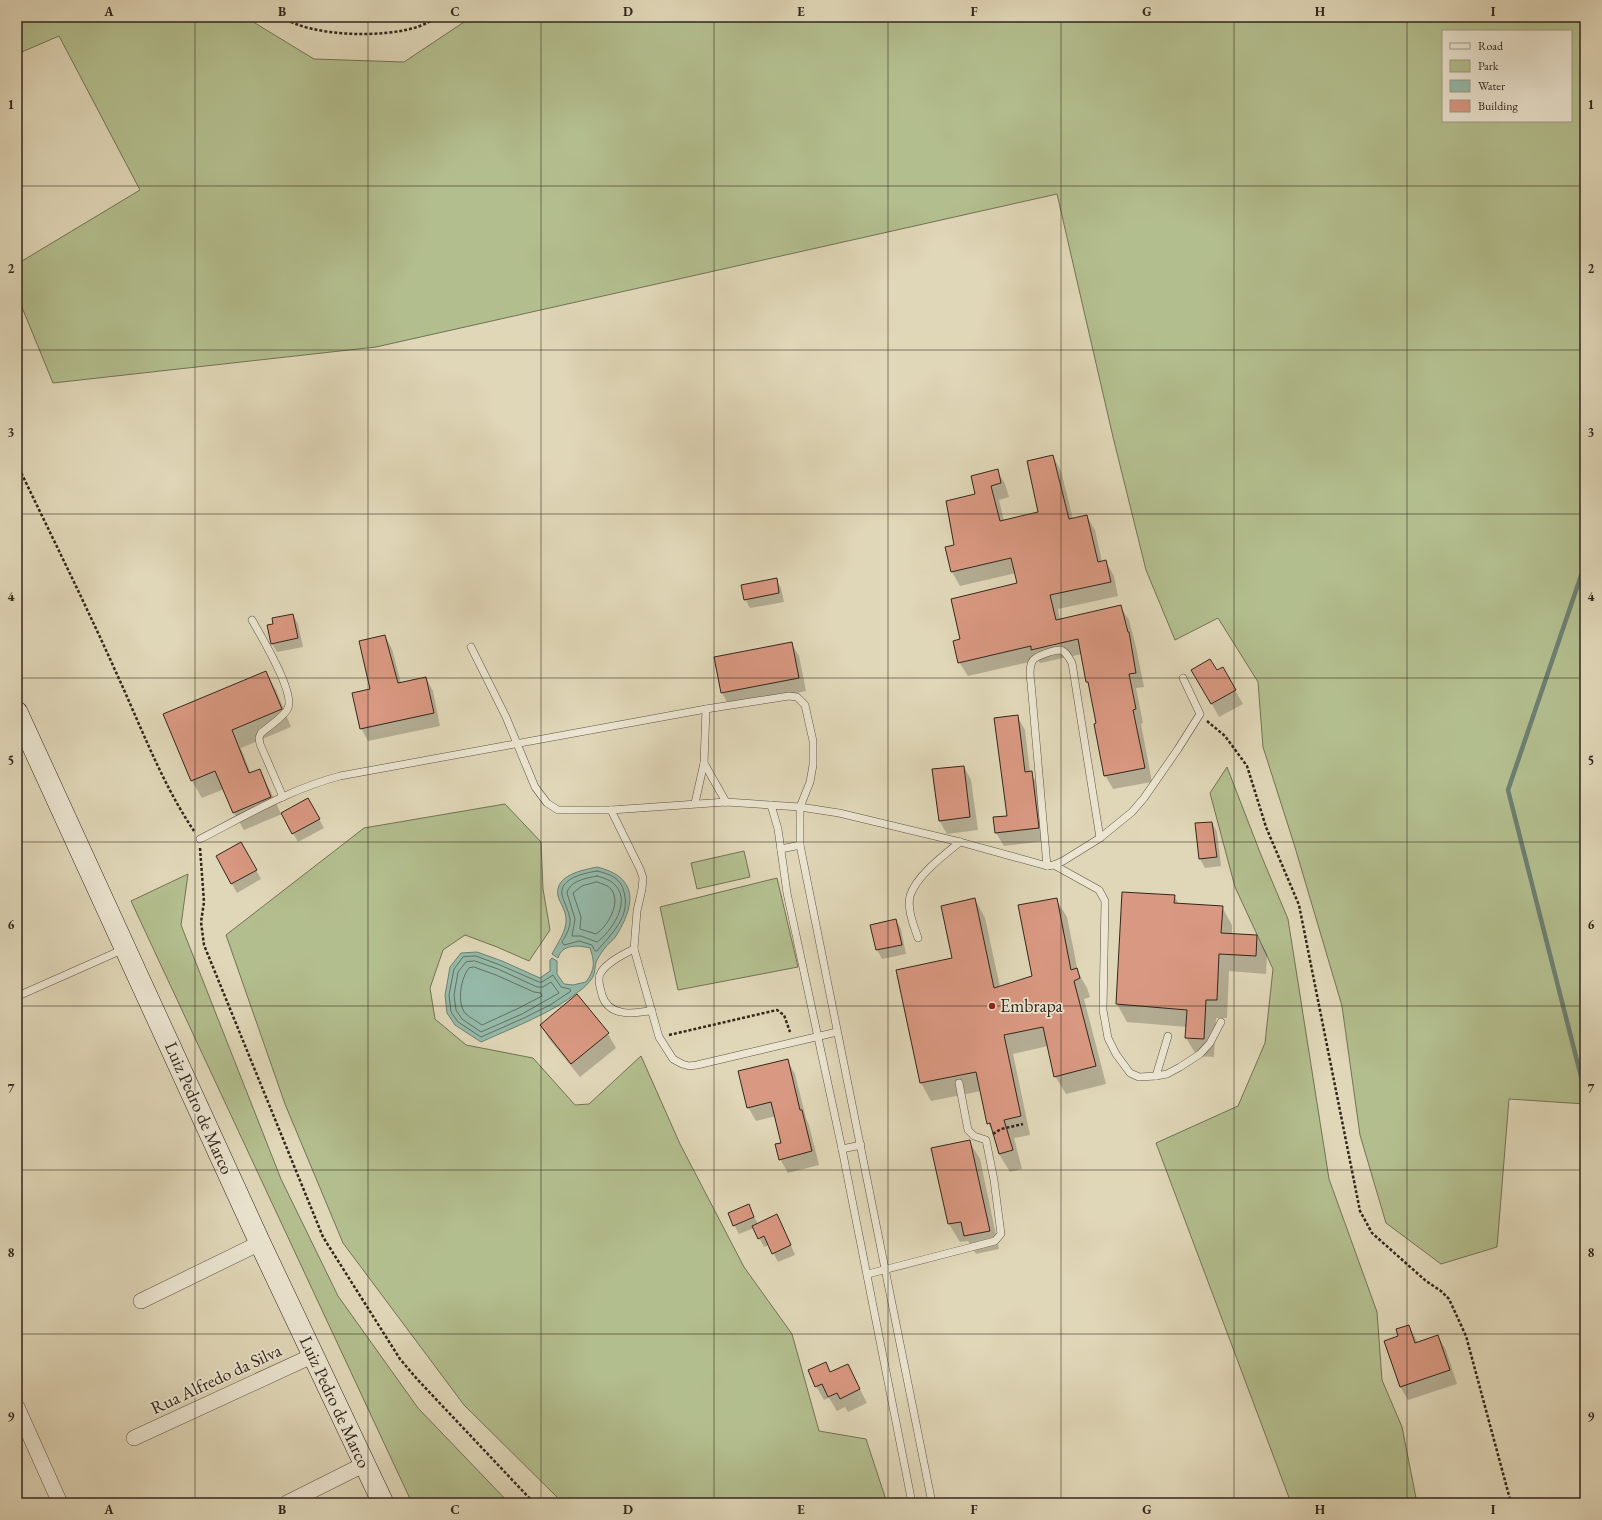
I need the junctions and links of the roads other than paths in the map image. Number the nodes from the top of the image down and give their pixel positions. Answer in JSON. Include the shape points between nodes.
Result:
{"nodes":[{"id":1,"x":252,"y":620,"type":"dead end"},
{"id":2,"x":471,"y":646,"type":"dead end"},
{"id":3,"x":1183,"y":678,"type":"dead end"},
{"id":4,"x":706,"y":709,"type":"junction"},
{"id":5,"x":17,"y":712,"type":"edge"},
{"id":6,"x":516,"y":744,"type":"junction"},
{"id":7,"x":704,"y":763,"type":"junction"},
{"id":8,"x":283,"y":797,"type":"junction"},
{"id":9,"x":726,"y":802,"type":"junction"},
{"id":10,"x":695,"y":803,"type":"junction"},
{"id":11,"x":771,"y":805,"type":"junction"},
{"id":12,"x":800,"y":807,"type":"junction"},
{"id":13,"x":611,"y":810,"type":"junction"},
{"id":14,"x":1100,"y":838,"type":"junction"},
{"id":15,"x":200,"y":839,"type":"road end"},
{"id":16,"x":960,"y":842,"type":"junction"},
{"id":17,"x":800,"y":845,"type":"junction"},
{"id":18,"x":781,"y":849,"type":"junction"},
{"id":19,"x":1051,"y":865,"type":"junction"},
{"id":20,"x":918,"y":938,"type":"dead end"},
{"id":21,"x":126,"y":948,"type":"junction"},
{"id":22,"x":634,"y":949,"type":"junction"},
{"id":23,"x":18,"y":996,"type":"dead end"},
{"id":24,"x":652,"y":1010,"type":"junction"},
{"id":25,"x":1221,"y":1022,"type":"dead end"},
{"id":26,"x":837,"y":1032,"type":"junction"},
{"id":27,"x":819,"y":1036,"type":"junction"},
{"id":28,"x":1168,"y":1036,"type":"dead end"},
{"id":29,"x":1156,"y":1076,"type":"junction"},
{"id":30,"x":959,"y":1084,"type":"dead end"},
{"id":31,"x":861,"y":1145,"type":"junction"},
{"id":32,"x":842,"y":1149,"type":"junction"},
{"id":33,"x":260,"y":1243,"type":"junction"},
{"id":34,"x":886,"y":1269,"type":"junction"},
{"id":35,"x":868,"y":1274,"type":"junction"},
{"id":36,"x":141,"y":1301,"type":"dead end"},
{"id":37,"x":314,"y":1355,"type":"junction"},
{"id":38,"x":17,"y":1407,"type":"edge"},
{"id":39,"x":134,"y":1438,"type":"dead end"},
{"id":40,"x":365,"y":1464,"type":"junction"},
{"id":41,"x":60,"y":1503,"type":"edge"},
{"id":42,"x":287,"y":1503,"type":"edge"},
{"id":43,"x":383,"y":1503,"type":"edge"},
{"id":44,"x":912,"y":1503,"type":"edge"},
{"id":45,"x":932,"y":1503,"type":"edge"}],
"edges":[{"from":1,"to":8,"type":"lane","via":[[288,692],[288,708],[261,733],[259,738]]},
{"from":2,"to":6,"type":"lane","via":[[506,717]]},
{"from":3,"to":14,"type":"lane","via":[[1200,714],[1144,798],[1132,812]]},
{"from":4,"to":6,"type":"lane"},
{"from":4,"to":7,"type":"lane"},
{"from":4,"to":12,"type":"lane","via":[[789,696],[802,701],[813,742],[813,757],[810,782]]},
{"from":5,"to":21,"type":"main road","name":"Luiz Pedro de Marco"},
{"from":6,"to":8,"type":"lane","via":[[318,781]]},
{"from":6,"to":13,"type":"lane","via":[[535,786],[547,803],[558,810],[567,811]]},
{"from":7,"to":9,"type":"lane"},
{"from":7,"to":10,"type":"lane"},
{"from":8,"to":15,"type":"lane"},
{"from":9,"to":10,"type":"lane"},
{"from":9,"to":11,"type":"lane"},
{"from":10,"to":13,"type":"lane"},
{"from":11,"to":12,"type":"lane"},
{"from":11,"to":18,"type":"lane"},
{"from":12,"to":16,"type":"lane","via":[[839,813]]},
{"from":12,"to":17,"type":"lane"},
{"from":13,"to":22,"type":"lane","via":[[643,878]]},
{"from":14,"to":19,"type":"lane"},
{"from":14,"to":19,"type":"lane","via":[[1072,663],[1067,653],[1059,650],[1036,657],[1030,667]]},
{"from":16,"to":19,"type":"lane"},
{"from":16,"to":20,"type":"lane","via":[[932,866],[910,897],[910,910]]},
{"from":17,"to":18,"type":"lane"},
{"from":17,"to":26,"type":"lane"},
{"from":18,"to":27,"type":"lane","via":[[787,893]]},
{"from":19,"to":29,"type":"lane","via":[[1099,890],[1103,895],[1103,1010],[1108,1038],[1130,1073],[1139,1077]]},
{"from":21,"to":23,"type":"lane"},
{"from":21,"to":33,"type":"main road","name":"Luiz Pedro de Marco"},
{"from":22,"to":24,"type":"lane"},
{"from":22,"to":24,"type":"lane","via":[[619,956],[604,968],[600,975],[604,1002],[610,1008],[623,1013]]},
{"from":24,"to":27,"type":"lane","via":[[659,1037],[673,1059],[688,1066]]},
{"from":25,"to":29,"type":"lane","via":[[1210,1044],[1200,1054],[1167,1074]]},
{"from":26,"to":27,"type":"lane"},
{"from":26,"to":31,"type":"lane"},
{"from":27,"to":32,"type":"lane"},
{"from":28,"to":29,"type":"lane"},
{"from":30,"to":34,"type":"lane","via":[[968,1130],[974,1136],[986,1140],[1001,1234],[995,1241]]},
{"from":31,"to":32,"type":"lane"},
{"from":31,"to":34,"type":"lane"},
{"from":32,"to":35,"type":"lane"},
{"from":33,"to":36,"type":"street"},
{"from":33,"to":37,"type":"main road","name":"Luiz Pedro de Marco"},
{"from":34,"to":35,"type":"lane"},
{"from":34,"to":45,"type":"lane"},
{"from":35,"to":44,"type":"lane"},
{"from":37,"to":39,"type":"street","name":"Rua Alfredo da Silva"},
{"from":37,"to":40,"type":"main road","name":"Luiz Pedro de Marco"},
{"from":38,"to":41,"type":"street"},
{"from":40,"to":42,"type":"street"},
{"from":40,"to":43,"type":"main road","name":"Luiz Pedro de Marco"}]}
